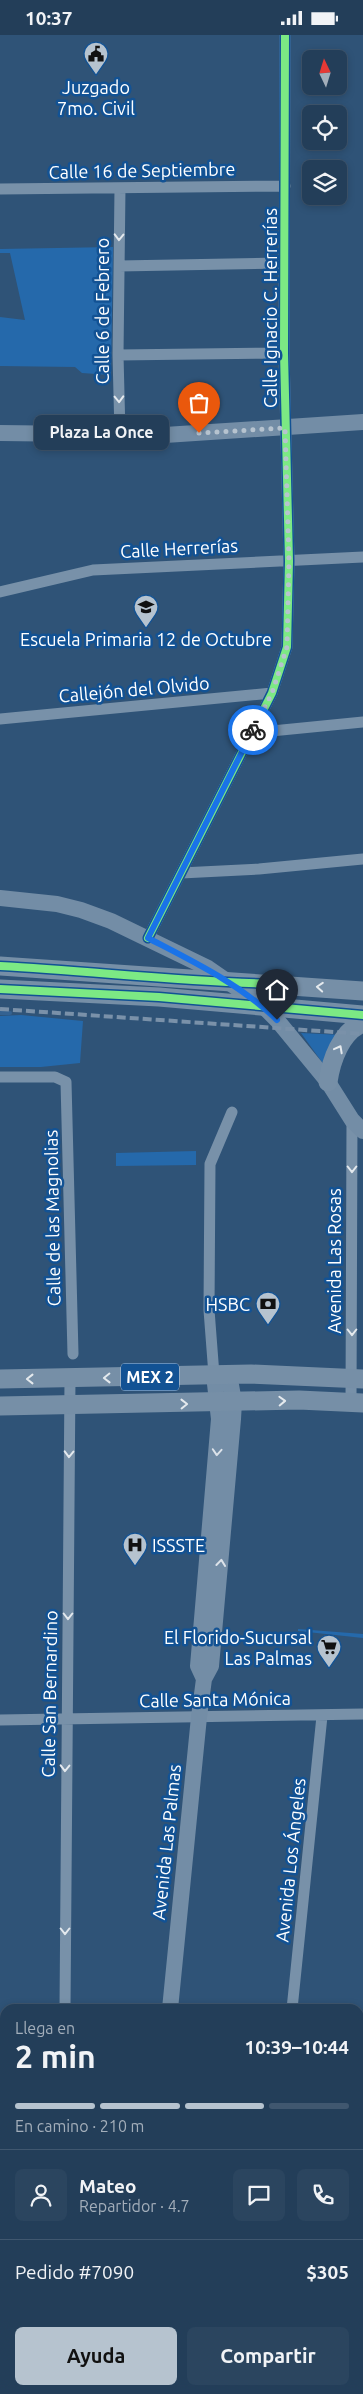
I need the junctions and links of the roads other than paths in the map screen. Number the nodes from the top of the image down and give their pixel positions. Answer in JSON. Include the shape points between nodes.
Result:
{"nodes":[{"id":1,"x":285,"y":35,"type":"edge"},
{"id":2,"x":285,"y":186,"type":"junction"},
{"id":3,"x":120,"y":188,"type":"junction"},
{"id":4,"x":0,"y":189,"type":"edge"},
{"id":5,"x":284,"y":263,"type":"junction"},
{"id":6,"x":119,"y":266,"type":"junction"},
{"id":7,"x":284,"y":353,"type":"junction"},
{"id":8,"x":118,"y":355,"type":"junction"},
{"id":9,"x":363,"y":423,"type":"edge"},
{"id":10,"x":285,"y":428,"type":"junction"},
{"id":11,"x":0,"y":433,"type":"edge"},
{"id":12,"x":120,"y":434,"type":"junction"},
{"id":13,"x":363,"y":557,"type":"edge"},
{"id":14,"x":289,"y":561,"type":"junction"},
{"id":15,"x":0,"y":591,"type":"edge"},
{"id":16,"x":272,"y":693,"type":"junction"},
{"id":17,"x":0,"y":719,"type":"edge"},
{"id":18,"x":363,"y":723,"type":"edge"},
{"id":19,"x":251,"y":733,"type":"junction"},
{"id":20,"x":363,"y":859,"type":"edge"},
{"id":21,"x":180,"y":873,"type":"junction"},
{"id":22,"x":0,"y":898,"type":"edge"},
{"id":23,"x":148,"y":938,"type":"junction"},
{"id":24,"x":0,"y":966,"type":"edge"},
{"id":25,"x":237,"y":988,"type":"junction"},
{"id":26,"x":0,"y":989,"type":"edge"},
{"id":27,"x":363,"y":991,"type":"edge"},
{"id":28,"x":263,"y":1006,"type":"junction"},
{"id":29,"x":363,"y":1015,"type":"edge"},
{"id":30,"x":363,"y":1023,"type":"edge"},
{"id":31,"x":0,"y":1077,"type":"edge"},
{"id":32,"x":328,"y":1082,"type":"junction"},
{"id":33,"x":232,"y":1112,"type":"dead end"},
{"id":34,"x":358,"y":1125,"type":"edge"},
{"id":35,"x":73,"y":1354,"type":"dead end"},
{"id":36,"x":222,"y":1375,"type":"junction"},
{"id":37,"x":357,"y":1378,"type":"edge"},
{"id":38,"x":0,"y":1379,"type":"edge"},
{"id":39,"x":70,"y":1379,"type":"junction"},
{"id":40,"x":226,"y":1403,"type":"junction"},
{"id":41,"x":357,"y":1403,"type":"edge"},
{"id":42,"x":70,"y":1405,"type":"junction"},
{"id":43,"x":0,"y":1406,"type":"edge"},
{"id":44,"x":363,"y":1714,"type":"edge"},
{"id":45,"x":322,"y":1716,"type":"junction"},
{"id":46,"x":199,"y":1717,"type":"junction"},
{"id":47,"x":0,"y":1720,"type":"edge"},
{"id":48,"x":67,"y":1720,"type":"junction"},
{"id":49,"x":64,"y":2004,"type":"edge"},
{"id":50,"x":170,"y":2004,"type":"edge"},
{"id":51,"x":293,"y":2004,"type":"edge"}],
"edges":[{"from":1,"to":2,"type":"street","name":"Calle Ignacio C. Herrerías"},
{"from":2,"to":3,"type":"street","name":"Calle 16 de Septiembre"},
{"from":2,"to":5,"type":"street","name":"Calle Ignacio C. Herrerías"},
{"from":3,"to":4,"type":"street","name":"Calle 16 de Septiembre"},
{"from":3,"to":6,"type":"street","name":"Calle 6 de Febrero","one_way":true},
{"from":5,"to":6,"type":"street"},
{"from":5,"to":7,"type":"street","name":"Calle Ignacio C. Herrerías"},
{"from":6,"to":8,"type":"street","name":"Calle 6 de Febrero"},
{"from":7,"to":8,"type":"street"},
{"from":7,"to":10,"type":"street","name":"Calle Ignacio C. Herrerías"},
{"from":8,"to":12,"type":"street","name":"Calle 6 de Febrero","one_way":true},
{"from":9,"to":10,"type":"street"},
{"from":10,"to":12,"type":"street","via":[[165,435]]},
{"from":10,"to":14,"type":"street","name":"Calle Ignacio C. Herrerías"},
{"from":11,"to":12,"type":"street"},
{"from":13,"to":14,"type":"street","name":"Calle Herrerías"},
{"from":14,"to":15,"type":"street","name":"Calle Herrerías","via":[[92,570]]},
{"from":14,"to":16,"type":"street","name":"Calle Ignacio C. Herrerías","via":[[287,647]]},
{"from":16,"to":17,"type":"street","name":"Callejón del Olvido"},
{"from":16,"to":19,"type":"street","name":"Calle Ignacio C. Herrerías"},
{"from":18,"to":19,"type":"street"},
{"from":19,"to":21,"type":"street","name":"Calle Ignacio C. Herrerías"},
{"from":20,"to":21,"type":"street"},
{"from":21,"to":23,"type":"street","name":"Calle Ignacio C. Herrerías"},
{"from":22,"to":23,"type":"street","via":[[81,910]]},
{"from":23,"to":25,"type":"street","via":[[208,968]]},
{"from":24,"to":25,"type":"main road","via":[[92,971]]},
{"from":27,"to":25,"type":"main road","one_way":true,"via":[[278,984]]},
{"from":25,"to":28,"type":"street"},
{"from":26,"to":28,"type":"main road","via":[[121,994]]},
{"from":28,"to":29,"type":"main road"},
{"from":28,"to":32,"type":"street"},
{"from":32,"to":30,"type":"main road","one_way":true,"via":[[330,1066],[345,1038]]},
{"from":31,"to":35,"type":"street","name":"Calle de las Magnolias","via":[[55,1077],[66,1082]]},
{"from":32,"to":34,"type":"street"},
{"from":33,"to":36,"type":"street","via":[[210,1164],[209,1310]]},
{"from":34,"to":37,"type":"street","name":"Avenida Las Rosas","one_way":true},
{"from":36,"to":37,"type":"main road","number":"MEX 2"},
{"from":36,"to":39,"type":"main road","number":"MEX 2","one_way":true},
{"from":36,"to":40,"type":"street","name":"Avenida Las Palmas"},
{"from":37,"to":41,"type":"street","name":"Avenida Las Rosas"},
{"from":39,"to":38,"type":"main road","number":"MEX 2","one_way":true},
{"from":39,"to":42,"type":"street","name":"Calle San Bernardino"},
{"from":40,"to":41,"type":"main road","number":"MEX 2","one_way":true,"via":[[299,1400]]},
{"from":42,"to":40,"type":"main road","number":"MEX 2","one_way":true},
{"from":40,"to":46,"type":"street","name":"Avenida Las Palmas","via":[[219,1419],[198,1666],[204,1679]]},
{"from":42,"to":43,"type":"main road","number":"MEX 2"},
{"from":42,"to":48,"type":"street","name":"Calle San Bernardino","one_way":true},
{"from":44,"to":45,"type":"street","name":"Calle Santa Mónica"},
{"from":45,"to":46,"type":"street","name":"Calle Santa Mónica"},
{"from":45,"to":51,"type":"street","name":"Avenida Los Ángeles"},
{"from":46,"to":48,"type":"street","name":"Calle Santa Mónica"},
{"from":46,"to":50,"type":"street","name":"Avenida Las Palmas"},
{"from":47,"to":48,"type":"street","name":"Calle Santa Mónica"},
{"from":48,"to":49,"type":"street","name":"Calle San Bernardino","one_way":true}]}
